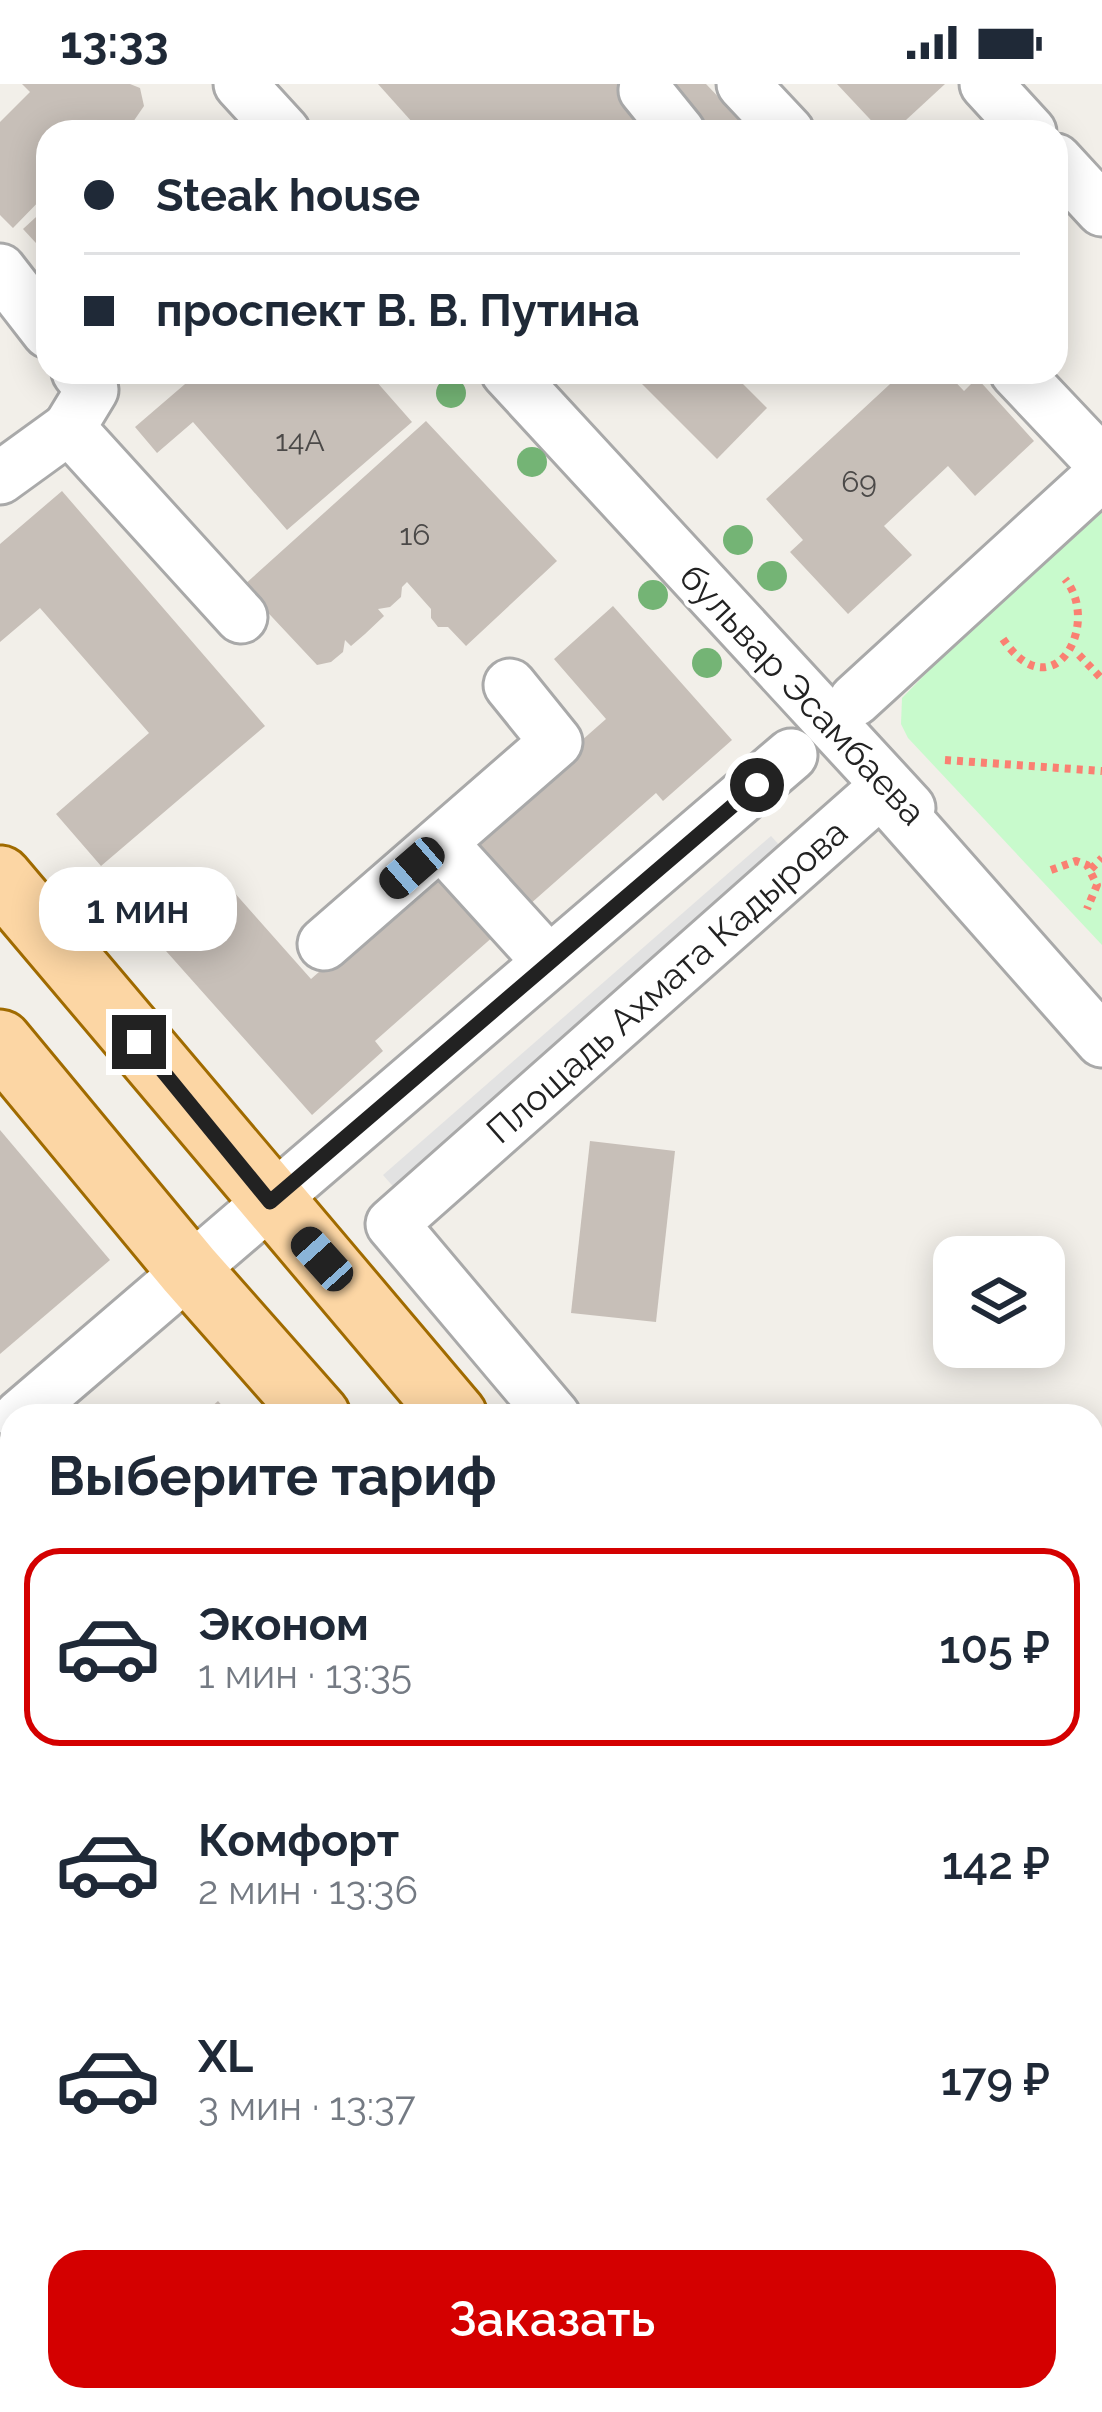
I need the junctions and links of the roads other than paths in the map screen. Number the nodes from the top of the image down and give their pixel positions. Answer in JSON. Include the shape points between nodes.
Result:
{"nodes":[{"id":1,"x":240,"y":84,"type":"edge"},
{"id":2,"x":646,"y":84,"type":"edge"},
{"id":3,"x":743,"y":84,"type":"edge"},
{"id":4,"x":986,"y":84,"type":"edge"},
{"id":5,"x":273,"y":120,"type":"edge"},
{"id":6,"x":670,"y":120,"type":"edge"},
{"id":7,"x":777,"y":120,"type":"edge"},
{"id":8,"x":1019,"y":120,"type":"edge"},
{"id":9,"x":1068,"y":173,"type":"edge"},
{"id":10,"x":1102,"y":210,"type":"edge"},
{"id":11,"x":0,"y":270,"type":"edge"},
{"id":12,"x":36,"y":316,"type":"edge"},
{"id":13,"x":87,"y":384,"type":"edge"},
{"id":14,"x":517,"y":384,"type":"edge"},
{"id":15,"x":1027,"y":384,"type":"edge"},
{"id":16,"x":69,"y":428,"type":"junction"},
{"id":17,"x":1102,"y":463,"type":"edge"},
{"id":18,"x":1102,"y":474,"type":"edge"},
{"id":19,"x":0,"y":478,"type":"edge"},
{"id":20,"x":241,"y":617,"type":"dead end"},
{"id":21,"x":510,"y":686,"type":"dead end"},
{"id":22,"x":855,"y":700,"type":"dead end"},
{"id":23,"x":791,"y":755,"type":"dead end"},
{"id":24,"x":441,"y":843,"type":"junction"},
{"id":25,"x":0,"y":878,"type":"edge"},
{"id":26,"x":324,"y":944,"type":"dead end"},
{"id":27,"x":549,"y":962,"type":"junction"},
{"id":28,"x":1102,"y":1014,"type":"edge"},
{"id":29,"x":1102,"y":1041,"type":"edge"},
{"id":30,"x":0,"y":1042,"type":"edge"},
{"id":31,"x":270,"y":1202,"type":"junction"},
{"id":32,"x":190,"y":1270,"type":"junction"},
{"id":33,"x":31,"y":1404,"type":"edge"},
{"id":34,"x":307,"y":1404,"type":"edge"},
{"id":35,"x":444,"y":1404,"type":"edge"},
{"id":36,"x":544,"y":1404,"type":"edge"}],
"edges":[{"from":1,"to":5,"type":"street"},
{"from":2,"to":6,"type":"street"},
{"from":3,"to":7,"type":"street"},
{"from":4,"to":8,"type":"street"},
{"from":9,"to":10,"type":"street"},
{"from":11,"to":12,"type":"street"},
{"from":13,"to":16,"type":"street","via":[[92,390]]},
{"from":14,"to":28,"type":"street","name":"бульвар Эсамбаева"},
{"from":15,"to":17,"type":"street"},
{"from":16,"to":19,"type":"street"},
{"from":16,"to":20,"type":"street"},
{"from":18,"to":22,"type":"street"},
{"from":21,"to":24,"type":"street","via":[[556,742]]},
{"from":23,"to":27,"type":"street"},
{"from":24,"to":26,"type":"street"},
{"from":24,"to":27,"type":"street"},
{"from":25,"to":31,"type":"main road"},
{"from":27,"to":31,"type":"street"},
{"from":29,"to":36,"type":"street","name":"Площадь Ахмата Кадырова","via":[[881,791],[392,1224]]},
{"from":30,"to":32,"type":"main road"},
{"from":31,"to":32,"type":"street"},
{"from":31,"to":35,"type":"main road"},
{"from":32,"to":33,"type":"street"},
{"from":32,"to":34,"type":"main road"}]}
